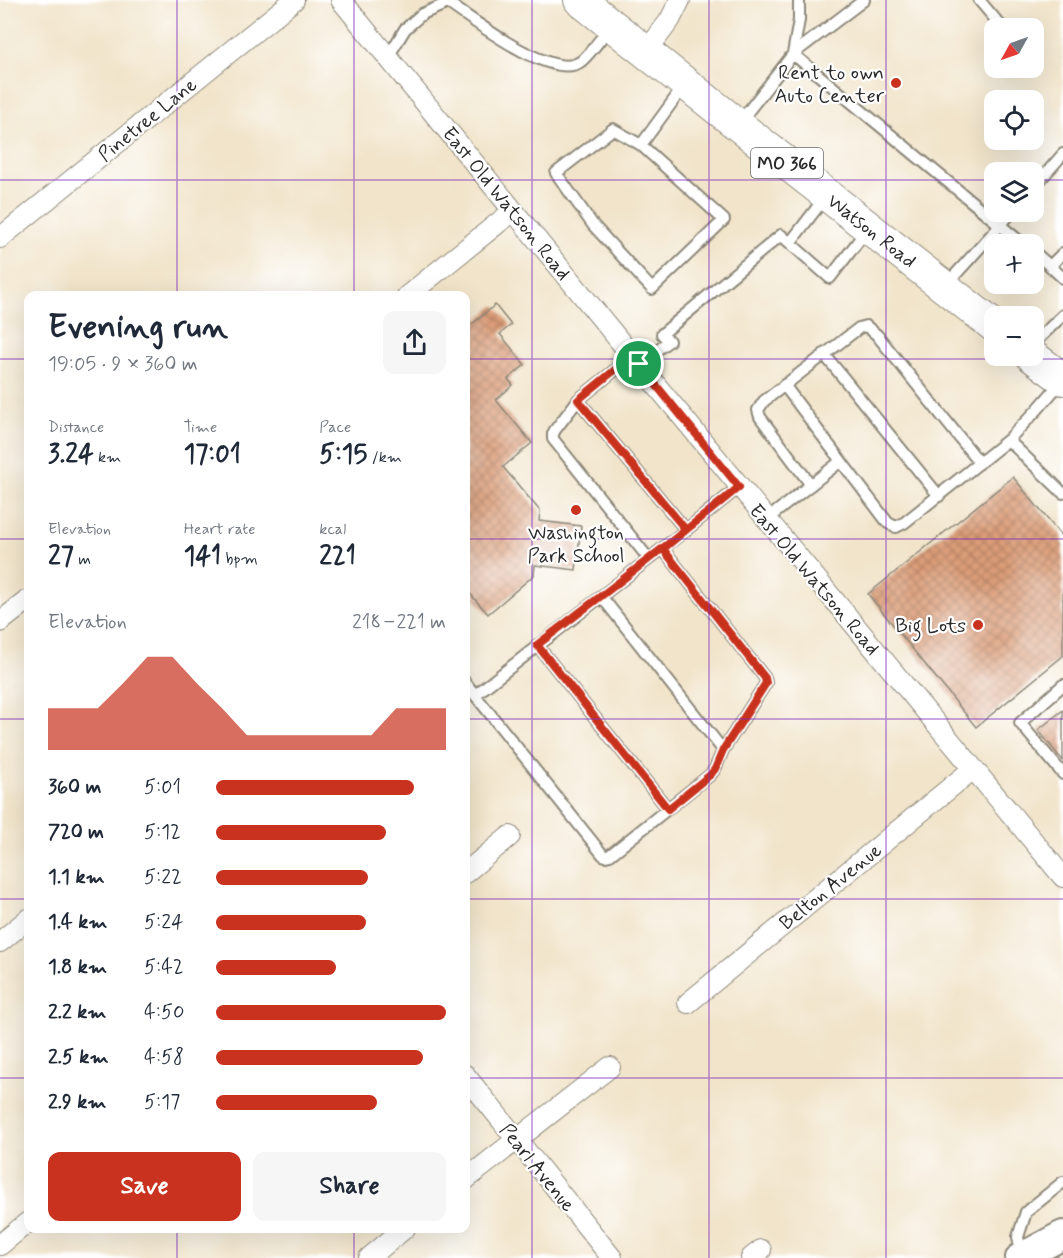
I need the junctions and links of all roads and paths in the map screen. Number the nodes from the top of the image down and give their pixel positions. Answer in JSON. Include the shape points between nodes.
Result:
{"nodes":[{"id":1,"x":294,"y":0,"type":"edge"},
{"id":2,"x":341,"y":0,"type":"edge"},
{"id":3,"x":580,"y":0,"type":"edge"},
{"id":4,"x":680,"y":0,"type":"edge"},
{"id":5,"x":799,"y":0,"type":"edge"},
{"id":6,"x":864,"y":0,"type":"edge"},
{"id":7,"x":979,"y":0,"type":"edge"},
{"id":8,"x":994,"y":18,"type":"edge"},
{"id":9,"x":612,"y":25,"type":"junction"},
{"id":10,"x":646,"y":52,"type":"junction"},
{"id":11,"x":793,"y":54,"type":"junction"},
{"id":12,"x":388,"y":57,"type":"junction"},
{"id":13,"x":686,"y":84,"type":"junction"},
{"id":14,"x":738,"y":125,"type":"junction"},
{"id":15,"x":640,"y":145,"type":"junction"},
{"id":16,"x":1063,"y":154,"type":"edge"},
{"id":17,"x":1044,"y":176,"type":"edge"},
{"id":18,"x":827,"y":194,"type":"junction"},
{"id":19,"x":513,"y":211,"type":"junction"},
{"id":20,"x":1003,"y":222,"type":"edge"},
{"id":21,"x":999,"y":226,"type":"junction"},
{"id":22,"x":869,"y":227,"type":"junction"},
{"id":23,"x":1010,"y":234,"type":"edge"},
{"id":24,"x":0,"y":238,"type":"edge"},
{"id":25,"x":790,"y":243,"type":"junction"},
{"id":26,"x":1063,"y":253,"type":"edge"},
{"id":27,"x":1044,"y":261,"type":"edge"},
{"id":28,"x":1050,"y":266,"type":"junction"},
{"id":29,"x":1063,"y":278,"type":"edge"},
{"id":30,"x":945,"y":286,"type":"junction"},
{"id":31,"x":413,"y":291,"type":"edge"},
{"id":32,"x":1063,"y":315,"type":"edge"},
{"id":33,"x":984,"y":318,"type":"edge"},
{"id":34,"x":1044,"y":333,"type":"edge"},
{"id":35,"x":824,"y":354,"type":"junction"},
{"id":36,"x":635,"y":360,"type":"junction"},
{"id":37,"x":1044,"y":365,"type":"edge"},
{"id":38,"x":1063,"y":379,"type":"edge"},
{"id":39,"x":784,"y":385,"type":"junction"},
{"id":40,"x":578,"y":400,"type":"junction"},
{"id":41,"x":1008,"y":440,"type":"junction"},
{"id":42,"x":842,"y":462,"type":"junction"},
{"id":43,"x":979,"y":462,"type":"junction"},
{"id":44,"x":811,"y":485,"type":"junction"},
{"id":45,"x":739,"y":487,"type":"junction"},
{"id":46,"x":1063,"y":493,"type":"edge"},
{"id":47,"x":939,"y":496,"type":"junction"},
{"id":48,"x":766,"y":520,"type":"junction"},
{"id":49,"x":686,"y":530,"type":"junction"},
{"id":50,"x":663,"y":549,"type":"junction"},
{"id":51,"x":649,"y":559,"type":"junction"},
{"id":52,"x":600,"y":597,"type":"junction"},
{"id":53,"x":24,"y":603,"type":"edge"},
{"id":54,"x":0,"y":622,"type":"edge"},
{"id":55,"x":537,"y":645,"type":"junction"},
{"id":56,"x":1063,"y":685,"type":"edge"},
{"id":57,"x":470,"y":689,"type":"edge"},
{"id":58,"x":475,"y":696,"type":"junction"},
{"id":59,"x":723,"y":750,"type":"junction"},
{"id":60,"x":973,"y":769,"type":"junction"},
{"id":61,"x":1063,"y":774,"type":"edge"},
{"id":62,"x":668,"y":809,"type":"junction"},
{"id":63,"x":510,"y":836,"type":"dead end"},
{"id":64,"x":470,"y":869,"type":"edge"},
{"id":65,"x":1063,"y":877,"type":"edge"},
{"id":66,"x":24,"y":922,"type":"edge"},
{"id":67,"x":0,"y":942,"type":"edge"},
{"id":68,"x":688,"y":1003,"type":"dead end"},
{"id":69,"x":610,"y":1067,"type":"dead end"},
{"id":70,"x":470,"y":1082,"type":"edge"},
{"id":71,"x":516,"y":1139,"type":"junction"},
{"id":72,"x":470,"y":1176,"type":"edge"},
{"id":73,"x":1063,"y":1182,"type":"edge"},
{"id":74,"x":24,"y":1225,"type":"edge"},
{"id":75,"x":399,"y":1233,"type":"edge"},
{"id":76,"x":1063,"y":1235,"type":"edge"},
{"id":77,"x":0,"y":1245,"type":"edge"},
{"id":78,"x":1022,"y":1257,"type":"edge"},
{"id":79,"x":369,"y":1258,"type":"edge"},
{"id":80,"x":612,"y":1258,"type":"edge"}],
"edges":[{"from":1,"to":24,"type":"street","name":"Pinetree Lane"},
{"from":2,"to":12,"type":"street","name":"East Old Watson Road"},
{"from":3,"to":9,"type":"main road","name":"Watson Road","number":"MO 366"},
{"from":4,"to":10,"type":"street"},
{"from":5,"to":11,"type":"lane"},
{"from":6,"to":11,"type":"lane"},
{"from":7,"to":8,"type":"lane"},
{"from":9,"to":10,"type":"main road","name":"Watson Road","number":"MO 366"},
{"from":9,"to":12,"type":"lane","via":[[581,62],[569,67],[514,47],[448,3],[422,14],[405,28]]},
{"from":10,"to":13,"type":"main road","name":"Watson Road","number":"MO 366"},
{"from":11,"to":14,"type":"lane"},
{"from":11,"to":21,"type":"lane"},
{"from":12,"to":19,"type":"street","name":"East Old Watson Road"},
{"from":13,"to":14,"type":"main road","name":"Watson Road","number":"MO 366"},
{"from":13,"to":15,"type":"lane"},
{"from":14,"to":18,"type":"main road","name":"Watson Road","number":"MO 366"},
{"from":15,"to":15,"type":"lane","via":[[613,129],[556,173],[593,225],[652,289],[724,220]]},
{"from":16,"to":17,"type":"lane"},
{"from":18,"to":22,"type":"main road","name":"Watson Road","number":"MO 366"},
{"from":18,"to":25,"type":"lane"},
{"from":19,"to":31,"type":"street"},
{"from":19,"to":36,"type":"street","name":"East Old Watson Road"},
{"from":20,"to":21,"type":"lane"},
{"from":21,"to":23,"type":"lane"},
{"from":21,"to":30,"type":"lane"},
{"from":22,"to":25,"type":"lane","via":[[830,278]]},
{"from":22,"to":30,"type":"main road","name":"Watson Road","number":"MO 366"},
{"from":25,"to":36,"type":"lane","via":[[781,235],[662,334],[669,341]]},
{"from":26,"to":28,"type":"lane"},
{"from":27,"to":28,"type":"lane"},
{"from":28,"to":29,"type":"lane"},
{"from":30,"to":33,"type":"main road","name":"Watson Road","number":"MO 366"},
{"from":32,"to":34,"type":"lane"},
{"from":35,"to":39,"type":"lane"},
{"from":35,"to":43,"type":"lane","via":[[866,326]]},
{"from":35,"to":47,"type":"lane"},
{"from":36,"to":40,"type":"lane"},
{"from":36,"to":45,"type":"street","name":"East Old Watson Road"},
{"from":37,"to":38,"type":"main road"},
{"from":38,"to":41,"type":"lane"},
{"from":39,"to":42,"type":"lane"},
{"from":39,"to":44,"type":"lane","via":[[758,410]]},
{"from":40,"to":49,"type":"lane"},
{"from":40,"to":51,"type":"lane","via":[[555,430],[553,439]]},
{"from":41,"to":43,"type":"lane"},
{"from":41,"to":46,"type":"lane"},
{"from":42,"to":44,"type":"lane"},
{"from":42,"to":47,"type":"lane","via":[[888,523],[896,527]]},
{"from":43,"to":47,"type":"lane"},
{"from":44,"to":48,"type":"lane"},
{"from":45,"to":48,"type":"street","name":"East Old Watson Road"},
{"from":45,"to":49,"type":"lane"},
{"from":48,"to":60,"type":"street","name":"East Old Watson Road"},
{"from":49,"to":50,"type":"lane"},
{"from":50,"to":51,"type":"lane"},
{"from":50,"to":59,"type":"lane","via":[[765,678],[764,687]]},
{"from":51,"to":52,"type":"lane"},
{"from":52,"to":55,"type":"lane"},
{"from":52,"to":59,"type":"lane"},
{"from":53,"to":54,"type":"street"},
{"from":55,"to":58,"type":"lane"},
{"from":55,"to":62,"type":"lane"},
{"from":56,"to":61,"type":"lane","via":[[1020,723]]},
{"from":57,"to":58,"type":"lane"},
{"from":58,"to":62,"type":"lane","via":[[603,855],[610,855]]},
{"from":59,"to":62,"type":"lane","via":[[710,775]]},
{"from":60,"to":65,"type":"street","name":"East Old Watson Road"},
{"from":60,"to":68,"type":"street","name":"Belton Avenue"},
{"from":63,"to":64,"type":"street"},
{"from":66,"to":67,"type":"street"},
{"from":69,"to":71,"type":"street"},
{"from":70,"to":71,"type":"street","name":"Pearl Avenue"},
{"from":71,"to":72,"type":"street"},
{"from":71,"to":80,"type":"street","name":"Pearl Avenue"},
{"from":73,"to":78,"type":"lane","via":[[1026,1212],[1018,1237]]},
{"from":74,"to":77,"type":"street"},
{"from":75,"to":79,"type":"street"},
{"from":76,"to":78,"type":"main road"}]}
